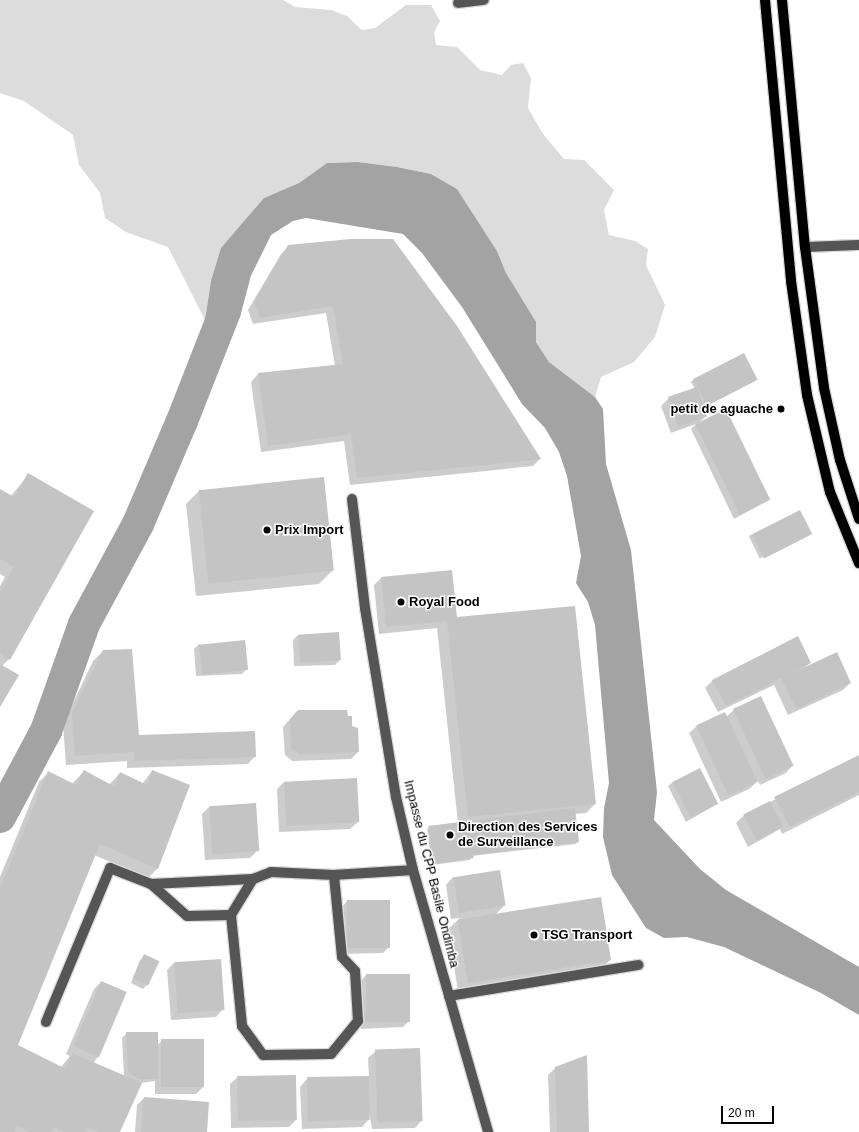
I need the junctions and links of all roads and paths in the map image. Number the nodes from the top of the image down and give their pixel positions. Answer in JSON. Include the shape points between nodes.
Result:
{"nodes":[{"id":1,"x":484,"y":0,"type":"edge"},
{"id":2,"x":765,"y":0,"type":"edge"},
{"id":3,"x":782,"y":0,"type":"edge"},
{"id":4,"x":458,"y":4,"type":"dead end"},
{"id":5,"x":859,"y":245,"type":"edge"},
{"id":6,"x":805,"y":247,"type":"junction"},
{"id":7,"x":352,"y":500,"type":"dead end"},
{"id":8,"x":859,"y":519,"type":"edge"},
{"id":9,"x":859,"y":563,"type":"edge"},
{"id":10,"x":413,"y":870,"type":"junction"},
{"id":11,"x":334,"y":875,"type":"junction"},
{"id":12,"x":253,"y":879,"type":"junction"},
{"id":13,"x":151,"y":884,"type":"junction"},
{"id":14,"x":231,"y":915,"type":"junction"},
{"id":15,"x":638,"y":965,"type":"dead end"},
{"id":16,"x":449,"y":996,"type":"junction"},
{"id":17,"x":46,"y":1022,"type":"dead end"},
{"id":18,"x":488,"y":1132,"type":"edge"}],
"edges":[{"from":1,"to":4,"type":"street"},
{"from":2,"to":9,"type":"main road","via":[[790,273],[807,394],[830,492]]},
{"from":3,"to":6,"type":"main road"},
{"from":5,"to":6,"type":"street"},
{"from":6,"to":8,"type":"main road","via":[[824,388],[840,460]]},
{"from":7,"to":10,"type":"street","name":"Impasse du CPP Basile Ondimba","via":[[378,690],[396,797]]},
{"from":10,"to":11,"type":"street"},
{"from":10,"to":16,"type":"street","name":"Impasse du CPP Basile Ondimba"},
{"from":11,"to":12,"type":"street","via":[[271,872]]},
{"from":11,"to":14,"type":"street","via":[[342,957],[355,971],[358,1021],[331,1054],[263,1055],[242,1026]]},
{"from":12,"to":13,"type":"street"},
{"from":12,"to":14,"type":"street"},
{"from":13,"to":14,"type":"street","via":[[187,916]]},
{"from":13,"to":17,"type":"street","via":[[110,868]]},
{"from":15,"to":16,"type":"street"},
{"from":16,"to":18,"type":"street","name":"Impasse du CPP Basile Ondimba"}]}
